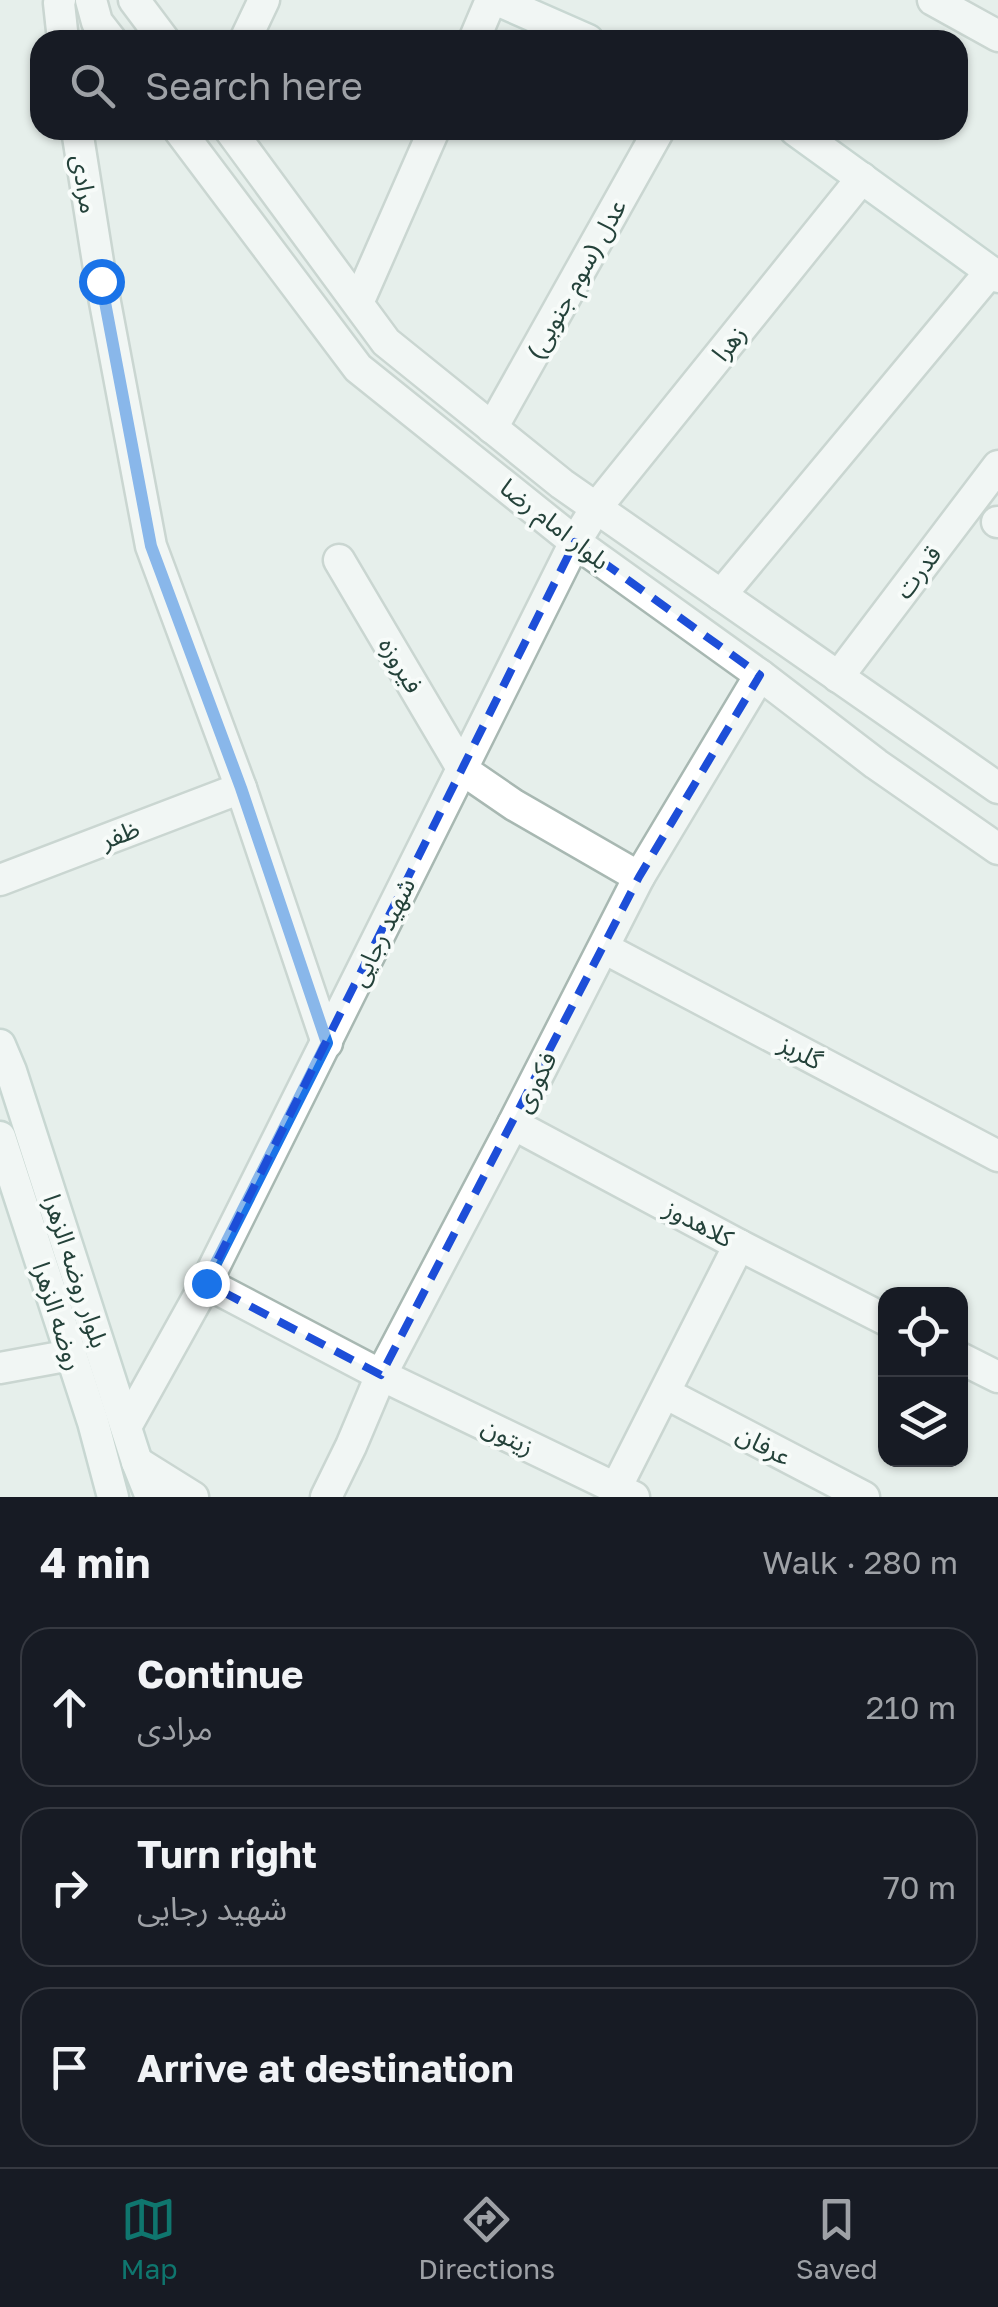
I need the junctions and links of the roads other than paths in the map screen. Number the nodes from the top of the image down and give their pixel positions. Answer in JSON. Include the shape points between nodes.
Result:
{"nodes":[{"id":1,"x":60,"y":0,"type":"edge"},
{"id":2,"x":92,"y":0,"type":"edge"},
{"id":3,"x":134,"y":0,"type":"edge"},
{"id":4,"x":264,"y":0,"type":"edge"},
{"id":5,"x":494,"y":0,"type":"edge"},
{"id":6,"x":933,"y":0,"type":"edge"},
{"id":7,"x":61,"y":30,"type":"edge"},
{"id":8,"x":103,"y":30,"type":"edge"},
{"id":9,"x":156,"y":30,"type":"edge"},
{"id":10,"x":250,"y":30,"type":"edge"},
{"id":11,"x":479,"y":30,"type":"edge"},
{"id":12,"x":564,"y":30,"type":"edge"},
{"id":13,"x":998,"y":36,"type":"edge"},
{"id":14,"x":79,"y":140,"type":"edge"},
{"id":15,"x":187,"y":140,"type":"edge"},
{"id":16,"x":237,"y":140,"type":"edge"},
{"id":17,"x":430,"y":140,"type":"edge"},
{"id":18,"x":653,"y":140,"type":"edge"},
{"id":19,"x":808,"y":140,"type":"edge"},
{"id":20,"x":862,"y":178,"type":"junction"},
{"id":21,"x":994,"y":274,"type":"edge"},
{"id":22,"x":358,"y":303,"type":"junction"},
{"id":23,"x":492,"y":428,"type":"junction"},
{"id":24,"x":998,"y":466,"type":"edge"},
{"id":25,"x":596,"y":508,"type":"junction"},
{"id":26,"x":576,"y":542,"type":"junction"},
{"id":27,"x":338,"y":560,"type":"dead end"},
{"id":28,"x":721,"y":596,"type":"junction"},
{"id":29,"x":760,"y":675,"type":"junction"},
{"id":30,"x":838,"y":677,"type":"junction"},
{"id":31,"x":462,"y":770,"type":"junction"},
{"id":32,"x":241,"y":788,"type":"junction"},
{"id":33,"x":998,"y":788,"type":"edge"},
{"id":34,"x":998,"y":849,"type":"edge"},
{"id":35,"x":638,"y":877,"type":"junction"},
{"id":36,"x":0,"y":880,"type":"edge"},
{"id":37,"x":604,"y":948,"type":"junction"},
{"id":38,"x":327,"y":1043,"type":"junction"},
{"id":39,"x":0,"y":1045,"type":"edge"},
{"id":40,"x":513,"y":1124,"type":"junction"},
{"id":41,"x":0,"y":1137,"type":"edge"},
{"id":42,"x":998,"y":1156,"type":"edge"},
{"id":43,"x":739,"y":1245,"type":"junction"},
{"id":44,"x":206,"y":1283,"type":"junction"},
{"id":45,"x":878,"y":1316,"type":"edge"},
{"id":46,"x":71,"y":1355,"type":"junction"},
{"id":47,"x":968,"y":1362,"type":"edge"},
{"id":48,"x":0,"y":1368,"type":"edge"},
{"id":49,"x":381,"y":1375,"type":"junction"},
{"id":50,"x":998,"y":1377,"type":"edge"},
{"id":51,"x":665,"y":1393,"type":"junction"},
{"id":52,"x":127,"y":1426,"type":"junction"},
{"id":53,"x":137,"y":1462,"type":"junction"},
{"id":54,"x":625,"y":1492,"type":"edge"},
{"id":55,"x":113,"y":1497,"type":"edge"},
{"id":56,"x":152,"y":1497,"type":"edge"},
{"id":57,"x":193,"y":1497,"type":"edge"},
{"id":58,"x":326,"y":1497,"type":"edge"},
{"id":59,"x":864,"y":1497,"type":"edge"}],
"edges":[{"from":1,"to":7,"type":"street"},
{"from":2,"to":8,"type":"street"},
{"from":3,"to":9,"type":"street"},
{"from":4,"to":10,"type":"street"},
{"from":5,"to":11,"type":"street"},
{"from":5,"to":12,"type":"street"},
{"from":6,"to":13,"type":"street"},
{"from":14,"to":32,"type":"street","name":"مرادی","via":[[151,546]]},
{"from":15,"to":26,"type":"street","name":"بلوار امام رضا","via":[[358,368]]},
{"from":16,"to":22,"type":"street","name":"بلوار امام رضا"},
{"from":17,"to":22,"type":"street"},
{"from":18,"to":23,"type":"street","name":"عدل (سوم جنوبی)"},
{"from":19,"to":20,"type":"street"},
{"from":20,"to":21,"type":"street"},
{"from":20,"to":25,"type":"street","name":"زهرا"},
{"from":21,"to":28,"type":"street"},
{"from":22,"to":23,"type":"street","name":"بلوار امام رضا","via":[[386,342]]},
{"from":23,"to":25,"type":"street","name":"بلوار امام رضا"},
{"from":24,"to":30,"type":"street","name":"قدرت"},
{"from":25,"to":26,"type":"street","name":"زهرا"},
{"from":25,"to":28,"type":"street","name":"بلوار امام رضا"},
{"from":26,"to":29,"type":"street","name":"بلوار امام رضا"},
{"from":26,"to":31,"type":"street","name":"شهید رجایی"},
{"from":27,"to":31,"type":"street","name":"فیروزه"},
{"from":28,"to":30,"type":"street","name":"بلوار امام رضا"},
{"from":29,"to":34,"type":"street","name":"بلوار امام رضا"},
{"from":29,"to":35,"type":"street","name":"فکوری"},
{"from":30,"to":33,"type":"street","name":"بلوار امام رضا"},
{"from":31,"to":35,"type":"street"},
{"from":31,"to":38,"type":"street","name":"شهید رجایی"},
{"from":32,"to":36,"type":"street","name":"ظفر"},
{"from":32,"to":38,"type":"street","name":"مرادی"},
{"from":35,"to":37,"type":"street","name":"فکوری"},
{"from":37,"to":40,"type":"street","name":"فکوری"},
{"from":37,"to":42,"type":"street","name":"گلریز"},
{"from":38,"to":44,"type":"street","name":"شهید رجایی"},
{"from":39,"to":52,"type":"street","name":"بلوار روضه الزهرا"},
{"from":40,"to":43,"type":"street","name":"کلاهدوز"},
{"from":40,"to":49,"type":"street","name":"فکوری"},
{"from":41,"to":46,"type":"street","name":"روضه الزهرا"},
{"from":43,"to":45,"type":"street","name":"کلاهدوز"},
{"from":43,"to":51,"type":"street"},
{"from":44,"to":49,"type":"street","name":"زیتون"},
{"from":44,"to":52,"type":"street","name":"شهید رجایی"},
{"from":46,"to":48,"type":"street"},
{"from":46,"to":55,"type":"street","name":"روضه الزهرا"},
{"from":47,"to":50,"type":"street"},
{"from":49,"to":54,"type":"street","name":"زیتون"},
{"from":49,"to":58,"type":"street","name":"فکوری"},
{"from":51,"to":54,"type":"street"},
{"from":51,"to":59,"type":"street","name":"عرفان"},
{"from":52,"to":53,"type":"street","name":"بلوار روضه الزهرا"},
{"from":53,"to":56,"type":"street","name":"بلوار روضه الزهرا"},
{"from":53,"to":57,"type":"street"}]}
